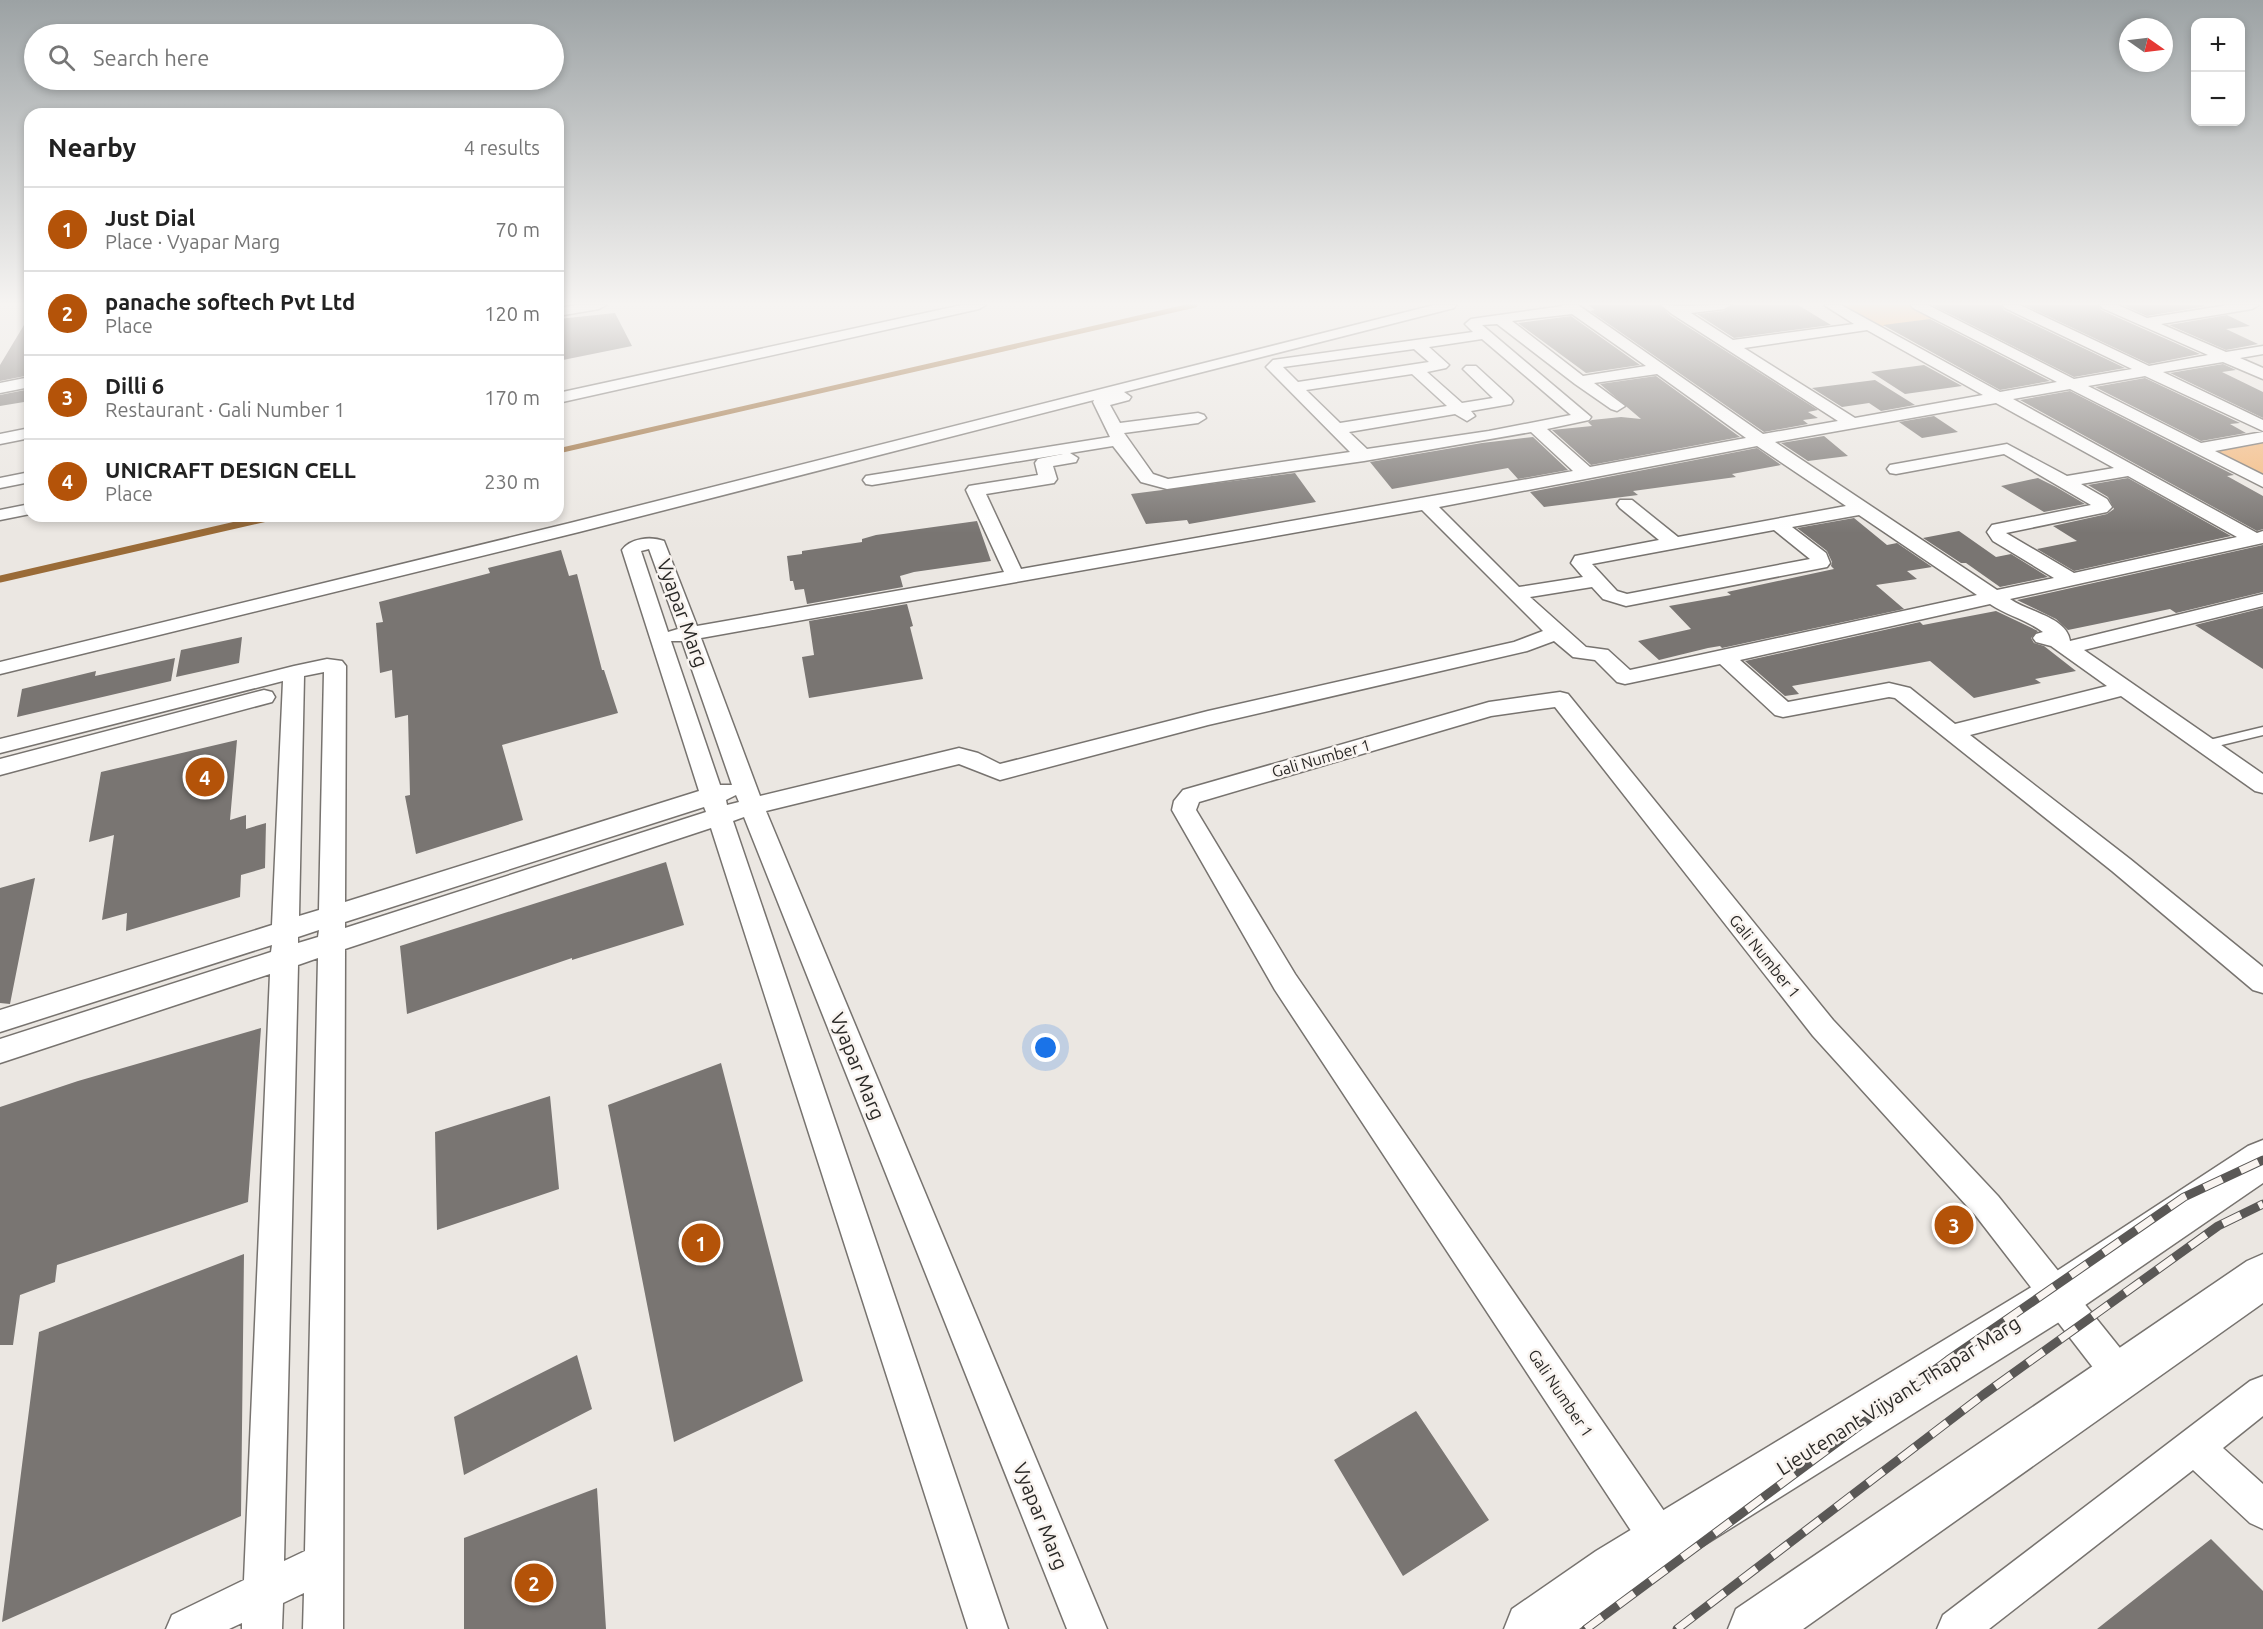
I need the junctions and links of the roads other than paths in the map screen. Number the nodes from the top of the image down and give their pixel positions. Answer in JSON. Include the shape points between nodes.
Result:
{"nodes":[{"id":1,"x":635,"y":381,"type":"edge"},
{"id":2,"x":1150,"y":381,"type":"edge"},
{"id":3,"x":1200,"y":381,"type":"edge"},
{"id":4,"x":1287,"y":381,"type":"edge"},
{"id":5,"x":1333,"y":381,"type":"edge"},
{"id":6,"x":1428,"y":381,"type":"edge"},
{"id":7,"x":1484,"y":381,"type":"edge"},
{"id":8,"x":1539,"y":381,"type":"edge"},
{"id":9,"x":1580,"y":381,"type":"edge"},
{"id":10,"x":1676,"y":381,"type":"edge"},
{"id":11,"x":1787,"y":381,"type":"edge"},
{"id":12,"x":1968,"y":381,"type":"edge"},
{"id":13,"x":2066,"y":381,"type":"edge"},
{"id":14,"x":2088,"y":381,"type":"edge"},
{"id":15,"x":2169,"y":381,"type":"edge"},
{"id":16,"x":24,"y":383,"type":"edge"},
{"id":17,"x":2072,"y":384,"type":"junction"},
{"id":18,"x":1293,"y":387,"type":"junction"},
{"id":19,"x":0,"y":388,"type":"edge"},
{"id":20,"x":564,"y":397,"type":"edge"},
{"id":21,"x":1997,"y":397,"type":"junction"},
{"id":22,"x":1617,"y":406,"type":"dead end"},
{"id":23,"x":1459,"y":409,"type":"junction"},
{"id":24,"x":1557,"y":410,"type":"dead end"},
{"id":25,"x":1422,"y":415,"type":"junction"},
{"id":26,"x":1198,"y":418,"type":"dead end"},
{"id":27,"x":1852,"y":423,"type":"junction"},
{"id":28,"x":1475,"y":424,"type":"junction"},
{"id":29,"x":2263,"y":426,"type":"edge"},
{"id":30,"x":1536,"y":428,"type":"junction"},
{"id":31,"x":1336,"y":429,"type":"junction"},
{"id":32,"x":24,"y":435,"type":"edge"},
{"id":33,"x":1489,"y":436,"type":"junction"},
{"id":34,"x":2263,"y":437,"type":"edge"},
{"id":35,"x":0,"y":440,"type":"edge"},
{"id":36,"x":1120,"y":440,"type":"junction"},
{"id":37,"x":1760,"y":440,"type":"junction"},
{"id":38,"x":2198,"y":450,"type":"junction"},
{"id":39,"x":1364,"y":456,"type":"junction"},
{"id":40,"x":1896,"y":469,"type":"dead end"},
{"id":41,"x":2128,"y":471,"type":"junction"},
{"id":42,"x":1586,"y":473,"type":"junction"},
{"id":43,"x":24,"y":478,"type":"edge"},
{"id":44,"x":872,"y":480,"type":"dead end"},
{"id":45,"x":2065,"y":482,"type":"junction"},
{"id":46,"x":2263,"y":482,"type":"edge"},
{"id":47,"x":0,"y":483,"type":"edge"},
{"id":48,"x":1426,"y":504,"type":"junction"},
{"id":49,"x":1626,"y":504,"type":"dead end"},
{"id":50,"x":1861,"y":509,"type":"junction"},
{"id":51,"x":24,"y":510,"type":"edge"},
{"id":52,"x":0,"y":515,"type":"edge"},
{"id":53,"x":1778,"y":525,"type":"junction"},
{"id":54,"x":2259,"y":538,"type":"edge"},
{"id":55,"x":1674,"y":543,"type":"junction"},
{"id":56,"x":1015,"y":576,"type":"junction"},
{"id":57,"x":2070,"y":579,"type":"junction"},
{"id":58,"x":1597,"y":580,"type":"junction"},
{"id":59,"x":1515,"y":594,"type":"junction"},
{"id":60,"x":1993,"y":597,"type":"junction"},
{"id":61,"x":2263,"y":600,"type":"edge"},
{"id":62,"x":691,"y":633,"type":"junction"},
{"id":63,"x":1557,"y":633,"type":"junction"},
{"id":64,"x":661,"y":638,"type":"junction"},
{"id":65,"x":2063,"y":645,"type":"junction"},
{"id":66,"x":1724,"y":657,"type":"junction"},
{"id":67,"x":0,"y":668,"type":"edge"},
{"id":68,"x":294,"y":681,"type":"junction"},
{"id":69,"x":2124,"y":689,"type":"junction"},
{"id":70,"x":2263,"y":731,"type":"edge"},
{"id":71,"x":1951,"y":732,"type":"junction"},
{"id":72,"x":2205,"y":745,"type":"junction"},
{"id":73,"x":0,"y":746,"type":"edge"},
{"id":74,"x":0,"y":767,"type":"edge"},
{"id":75,"x":2263,"y":785,"type":"edge"},
{"id":76,"x":749,"y":796,"type":"junction"},
{"id":77,"x":716,"y":807,"type":"junction"},
{"id":78,"x":332,"y":930,"type":"junction"},
{"id":79,"x":285,"y":945,"type":"junction"},
{"id":80,"x":2263,"y":982,"type":"edge"},
{"id":81,"x":0,"y":1021,"type":"edge"},
{"id":82,"x":0,"y":1051,"type":"edge"},
{"id":83,"x":2263,"y":1160,"type":"edge"},
{"id":84,"x":2263,"y":1276,"type":"edge"},
{"id":85,"x":2059,"y":1296,"type":"junction"},
{"id":86,"x":2120,"y":1375,"type":"junction"},
{"id":87,"x":2263,"y":1394,"type":"edge"},
{"id":88,"x":2194,"y":1446,"type":"junction"},
{"id":89,"x":2263,"y":1510,"type":"edge"},
{"id":90,"x":1660,"y":1541,"type":"junction"},
{"id":91,"x":323,"y":1563,"type":"junction"},
{"id":92,"x":262,"y":1610,"type":"edge"},
{"id":93,"x":186,"y":1629,"type":"edge"},
{"id":94,"x":323,"y":1629,"type":"edge"},
{"id":95,"x":988,"y":1629,"type":"edge"},
{"id":96,"x":1087,"y":1629,"type":"edge"},
{"id":97,"x":1532,"y":1629,"type":"edge"},
{"id":98,"x":1756,"y":1629,"type":"edge"},
{"id":99,"x":1957,"y":1629,"type":"edge"}],
"edges":[{"from":1,"to":20,"type":"street"},
{"from":2,"to":67,"type":"street"},
{"from":3,"to":36,"type":"street","via":[[1101,402]]},
{"from":4,"to":18,"type":"street"},
{"from":5,"to":18,"type":"street"},
{"from":6,"to":23,"type":"street"},
{"from":7,"to":23,"type":"street","via":[[1505,401]]},
{"from":8,"to":30,"type":"street","via":[[1583,417]]},
{"from":9,"to":22,"type":"street"},
{"from":10,"to":37,"type":"street"},
{"from":11,"to":27,"type":"street"},
{"from":12,"to":21,"type":"street"},
{"from":13,"to":17,"type":"street"},
{"from":14,"to":17,"type":"street"},
{"from":15,"to":29,"type":"street"},
{"from":16,"to":19,"type":"street"},
{"from":17,"to":21,"type":"street"},
{"from":17,"to":38,"type":"street"},
{"from":18,"to":31,"type":"street"},
{"from":21,"to":27,"type":"street"},
{"from":21,"to":41,"type":"street"},
{"from":23,"to":25,"type":"street"},
{"from":23,"to":28,"type":"street"},
{"from":24,"to":28,"type":"street"},
{"from":25,"to":28,"type":"street","via":[[1439,430]]},
{"from":25,"to":31,"type":"street"},
{"from":26,"to":36,"type":"street"},
{"from":27,"to":37,"type":"street"},
{"from":28,"to":33,"type":"street"},
{"from":30,"to":33,"type":"street"},
{"from":30,"to":42,"type":"street"},
{"from":31,"to":39,"type":"street"},
{"from":32,"to":35,"type":"street"},
{"from":33,"to":39,"type":"street"},
{"from":34,"to":38,"type":"street"},
{"from":36,"to":39,"type":"street","via":[[1147,478],[1167,484]]},
{"from":36,"to":44,"type":"street"},
{"from":36,"to":56,"type":"street","via":[[1044,463],[1048,479],[975,490]]},
{"from":37,"to":42,"type":"street"},
{"from":37,"to":50,"type":"street"},
{"from":38,"to":46,"type":"street"},
{"from":40,"to":45,"type":"street","via":[[2003,449]]},
{"from":41,"to":45,"type":"street"},
{"from":41,"to":54,"type":"street"},
{"from":42,"to":48,"type":"street"},
{"from":43,"to":47,"type":"street"},
{"from":45,"to":57,"type":"street","via":[[2103,507],[1996,532]]},
{"from":48,"to":56,"type":"street"},
{"from":48,"to":59,"type":"street"},
{"from":49,"to":55,"type":"street"},
{"from":50,"to":53,"type":"street"},
{"from":50,"to":60,"type":"street"},
{"from":51,"to":52,"type":"street"},
{"from":53,"to":55,"type":"street"},
{"from":53,"to":58,"type":"street","via":[[1819,557],[1820,563],[1637,599],[1616,597]]},
{"from":54,"to":57,"type":"street"},
{"from":55,"to":58,"type":"street","via":[[1582,560],[1583,567]]},
{"from":56,"to":62,"type":"street"},
{"from":57,"to":60,"type":"street"},
{"from":58,"to":59,"type":"street"},
{"from":59,"to":63,"type":"street"},
{"from":60,"to":65,"type":"street","via":[[2044,639]]},
{"from":60,"to":66,"type":"street"},
{"from":61,"to":65,"type":"street"},
{"from":62,"to":64,"type":"street"},
{"from":62,"to":64,"type":"street","name":"Vyapar Marg","via":[[657,545],[651,543],[632,550]]},
{"from":62,"to":76,"type":"street","name":"Vyapar Marg"},
{"from":63,"to":66,"type":"street","via":[[1580,653],[1601,654],[1625,676]]},
{"from":63,"to":76,"type":"street","via":[[1520,647],[1208,718],[1000,772],[959,756]]},
{"from":64,"to":77,"type":"street","name":"Vyapar Marg"},
{"from":65,"to":69,"type":"street"},
{"from":66,"to":71,"type":"street","via":[[1783,710],[1893,690]]},
{"from":68,"to":73,"type":"street"},
{"from":68,"to":74,"type":"street"},
{"from":68,"to":78,"type":"street","via":[[336,678]]},
{"from":68,"to":79,"type":"street"},
{"from":69,"to":71,"type":"street"},
{"from":69,"to":72,"type":"street"},
{"from":70,"to":72,"type":"lane"},
{"from":71,"to":80,"type":"street"},
{"from":72,"to":75,"type":"street"},
{"from":76,"to":77,"type":"street"},
{"from":76,"to":96,"type":"street","name":"Vyapar Marg"},
{"from":77,"to":78,"type":"street"},
{"from":77,"to":95,"type":"street","name":"Vyapar Marg"},
{"from":78,"to":79,"type":"street"},
{"from":78,"to":91,"type":"street"},
{"from":79,"to":81,"type":"street"},
{"from":79,"to":82,"type":"street"},
{"from":79,"to":92,"type":"street"},
{"from":83,"to":85,"type":"main road","name":"Lieutenant Vijyant Thapar Marg"},
{"from":84,"to":86,"type":"main road"},
{"from":85,"to":86,"type":"street"},
{"from":85,"to":90,"type":"main road","name":"Lieutenant Vijyant Thapar Marg"},
{"from":85,"to":90,"type":"street","name":"Gali Number 1","via":[[1987,1206],[1823,1028],[1560,699],[1489,709],[1191,796],[1184,810],[1285,982]]},
{"from":86,"to":98,"type":"main road"},
{"from":87,"to":88,"type":"street"},
{"from":88,"to":89,"type":"street"},
{"from":88,"to":99,"type":"street"},
{"from":90,"to":97,"type":"main road","name":"Lieutenant Vijyant Thapar Marg"},
{"from":91,"to":92,"type":"street"},
{"from":91,"to":94,"type":"street"},
{"from":92,"to":93,"type":"street"}]}
